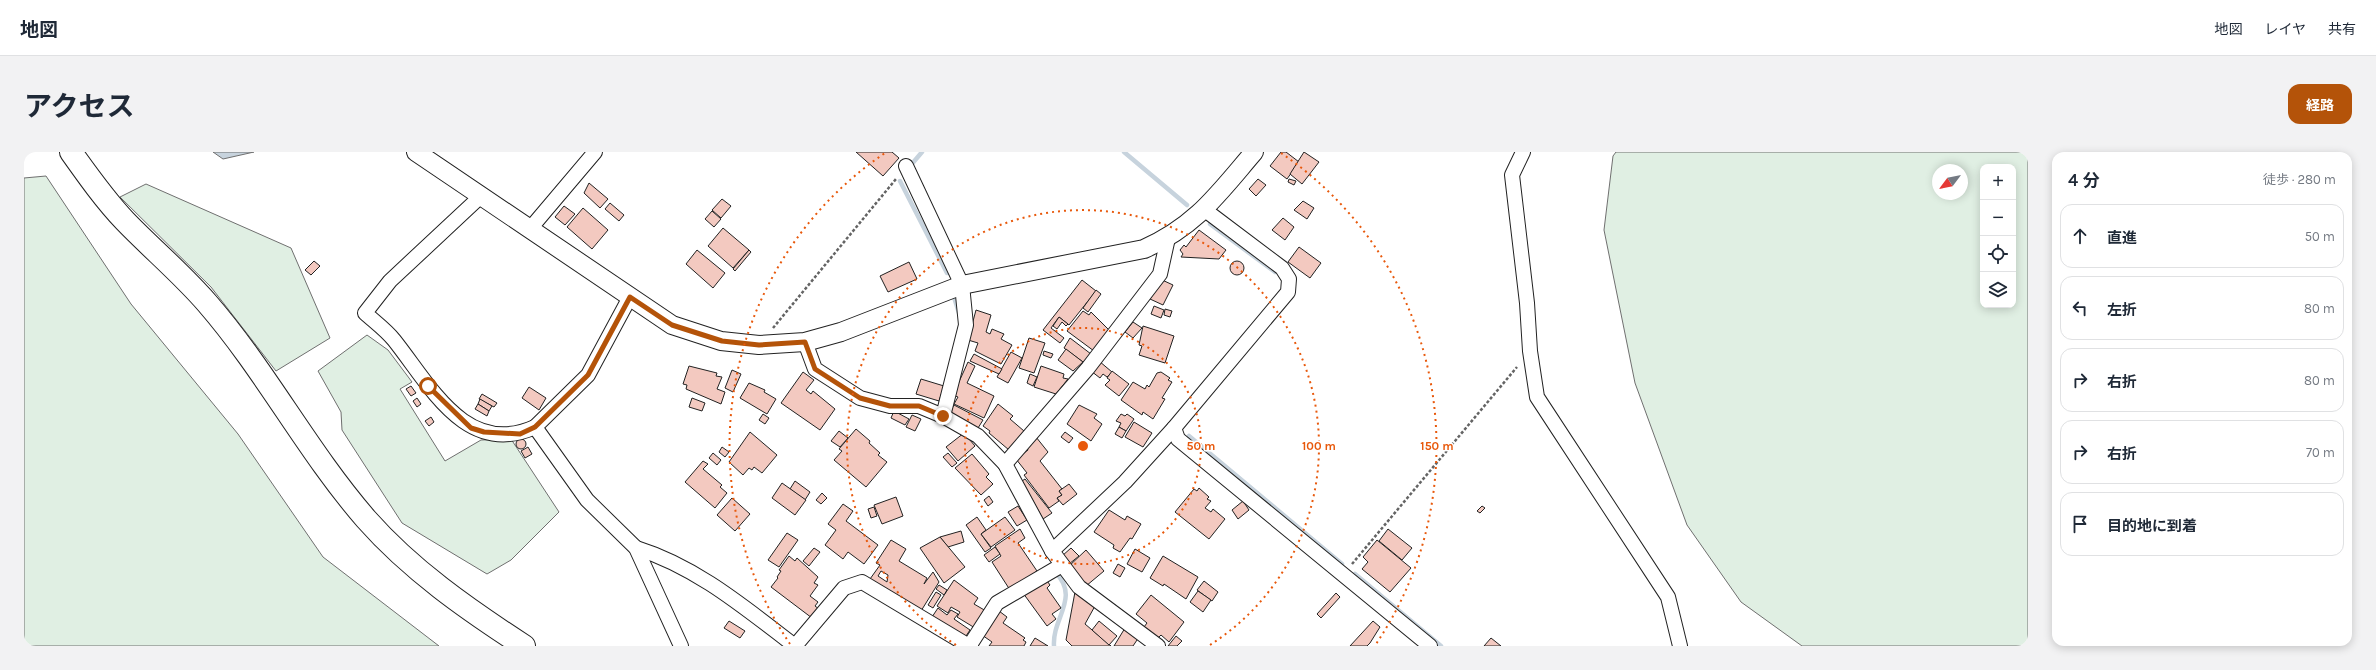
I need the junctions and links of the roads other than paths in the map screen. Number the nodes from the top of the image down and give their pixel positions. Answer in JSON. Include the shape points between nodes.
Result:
{"nodes":[{"id":1,"x":71,"y":152,"type":"edge"},
{"id":2,"x":416,"y":152,"type":"edge"},
{"id":3,"x":595,"y":152,"type":"edge"},
{"id":4,"x":1254,"y":152,"type":"edge"},
{"id":5,"x":1523,"y":152,"type":"edge"},
{"id":6,"x":906,"y":166,"type":"road end"},
{"id":7,"x":481,"y":196,"type":"junction"},
{"id":8,"x":1205,"y":210,"type":"junction"},
{"id":9,"x":529,"y":230,"type":"junction"},
{"id":10,"x":1168,"y":238,"type":"junction"},
{"id":11,"x":962,"y":286,"type":"junction"},
{"id":12,"x":630,"y":297,"type":"junction"},
{"id":13,"x":805,"y":342,"type":"junction"},
{"id":14,"x":943,"y":416,"type":"junction"},
{"id":15,"x":535,"y":427,"type":"junction"},
{"id":16,"x":1174,"y":428,"type":"junction"},
{"id":17,"x":1005,"y":464,"type":"junction"},
{"id":18,"x":636,"y":548,"type":"junction"},
{"id":19,"x":1052,"y":551,"type":"junction"},
{"id":20,"x":1062,"y":565,"type":"junction"},
{"id":21,"x":524,"y":646,"type":"edge"},
{"id":22,"x":681,"y":646,"type":"edge"},
{"id":23,"x":970,"y":646,"type":"edge"},
{"id":24,"x":1158,"y":646,"type":"edge"},
{"id":25,"x":1430,"y":646,"type":"edge"},
{"id":26,"x":1680,"y":646,"type":"edge"}],
"edges":[{"from":1,"to":21,"type":"highway","via":[[125,221],[206,303],[265,376],[336,480],[366,519],[445,592]]},
{"from":2,"to":7,"type":"street"},
{"from":3,"to":9,"type":"street"},
{"from":4,"to":8,"type":"street"},
{"from":5,"to":26,"type":"street","via":[[1512,175],[1537,396],[1668,597]]},
{"from":6,"to":11,"type":"street"},
{"from":7,"to":9,"type":"street"},
{"from":7,"to":15,"type":"street","via":[[390,281],[366,313],[393,339],[428,386],[471,428],[484,432],[520,434]]},
{"from":8,"to":10,"type":"street"},
{"from":8,"to":16,"type":"street","via":[[1282,268],[1289,280],[1288,292]]},
{"from":9,"to":12,"type":"street"},
{"from":10,"to":11,"type":"street","via":[[1144,249]]},
{"from":10,"to":17,"type":"street","via":[[1160,274],[1088,368]]},
{"from":11,"to":13,"type":"street","via":[[841,332]]},
{"from":11,"to":14,"type":"street","via":[[966,325]]},
{"from":12,"to":13,"type":"street","via":[[672,325],[722,341],[759,345]]},
{"from":12,"to":15,"type":"street","via":[[588,375]]},
{"from":13,"to":14,"type":"street","via":[[815,369],[860,398],[890,406],[919,406]]},
{"from":14,"to":17,"type":"street","via":[[978,436]]},
{"from":15,"to":18,"type":"street","via":[[587,500]]},
{"from":16,"to":19,"type":"street","via":[[1125,482]]},
{"from":16,"to":25,"type":"street","via":[[1178,439]]},
{"from":17,"to":19,"type":"street"},
{"from":18,"to":22,"type":"street"},
{"from":18,"to":23,"type":"street","via":[[659,555],[710,582],[795,646],[844,588],[862,582]]},
{"from":19,"to":20,"type":"street"},
{"from":20,"to":23,"type":"street","via":[[997,603]]},
{"from":20,"to":24,"type":"street","via":[[1079,587]]}]}
